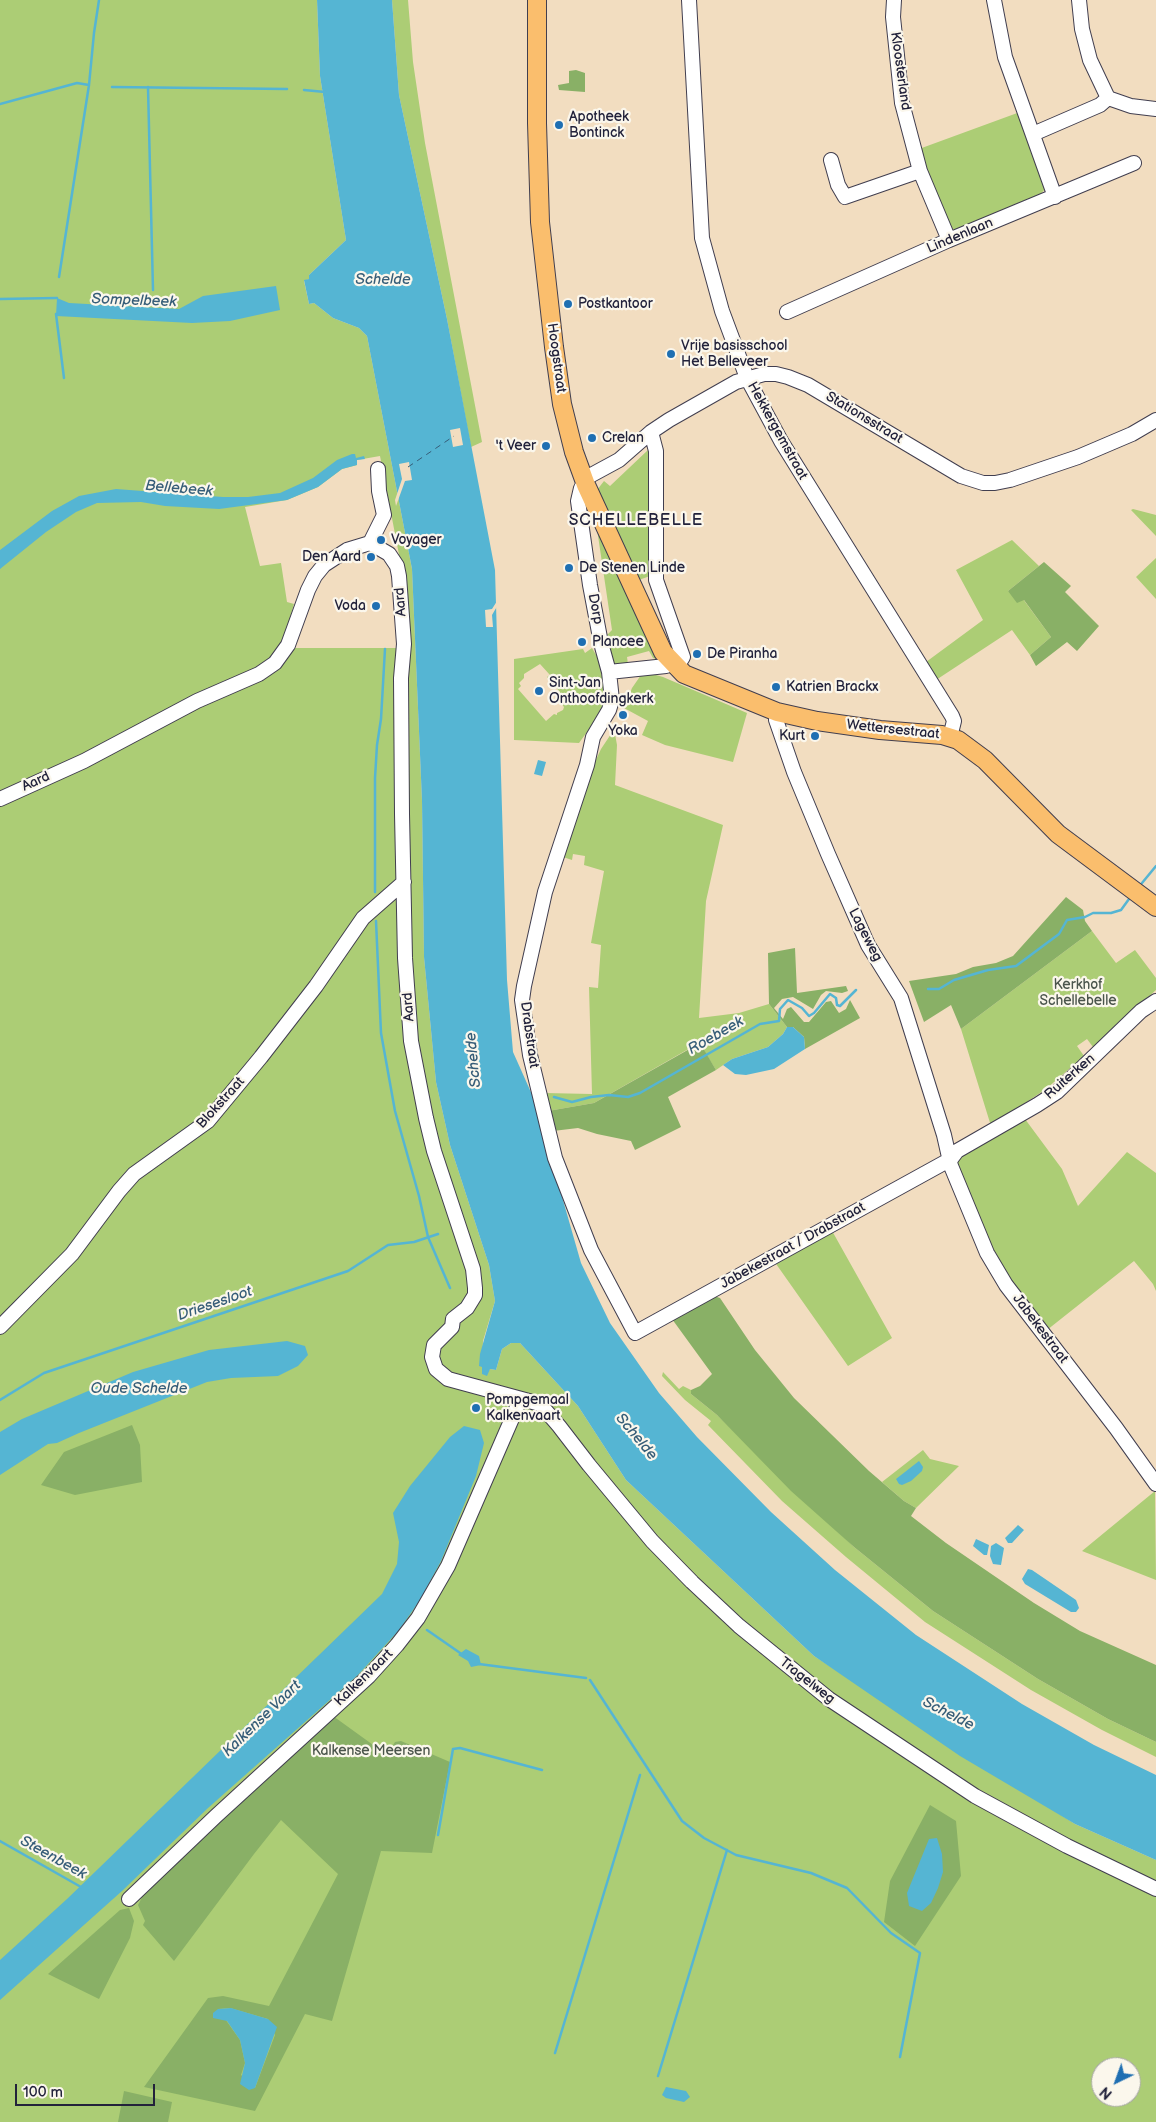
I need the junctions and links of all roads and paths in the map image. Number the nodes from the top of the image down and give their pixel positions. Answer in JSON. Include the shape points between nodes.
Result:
{"nodes":[{"id":1,"x":537,"y":0,"type":"edge"},
{"id":2,"x":690,"y":0,"type":"edge"},
{"id":3,"x":894,"y":0,"type":"edge"},
{"id":4,"x":994,"y":0,"type":"edge"},
{"id":5,"x":1079,"y":0,"type":"edge"},
{"id":6,"x":1108,"y":98,"type":"junction"},
{"id":7,"x":1155,"y":107,"type":"edge"},
{"id":8,"x":1033,"y":134,"type":"junction"},
{"id":9,"x":831,"y":160,"type":"dead end"},
{"id":10,"x":1134,"y":163,"type":"dead end"},
{"id":11,"x":920,"y":170,"type":"junction"},
{"id":12,"x":1055,"y":197,"type":"junction"},
{"id":13,"x":949,"y":240,"type":"junction"},
{"id":14,"x":787,"y":312,"type":"dead end"},
{"id":15,"x":748,"y":378,"type":"junction"},
{"id":16,"x":1156,"y":420,"type":"edge"},
{"id":17,"x":651,"y":432,"type":"junction"},
{"id":18,"x":378,"y":470,"type":"dead end"},
{"id":19,"x":585,"y":482,"type":"junction"},
{"id":20,"x":370,"y":543,"type":"junction"},
{"id":21,"x":656,"y":580,"type":"junction"},
{"id":22,"x":633,"y":588,"type":"junction"},
{"id":23,"x":673,"y":665,"type":"junction"},
{"id":24,"x":609,"y":672,"type":"junction"},
{"id":25,"x":695,"y":680,"type":"joint"},
{"id":26,"x":777,"y":712,"type":"junction"},
{"id":27,"x":950,"y":737,"type":"junction"},
{"id":28,"x":0,"y":799,"type":"edge"},
{"id":29,"x":404,"y":882,"type":"junction"},
{"id":30,"x":1156,"y":907,"type":"edge"},
{"id":31,"x":1156,"y":1001,"type":"edge"},
{"id":32,"x":951,"y":1159,"type":"junction"},
{"id":33,"x":0,"y":1327,"type":"edge"},
{"id":34,"x":635,"y":1333,"type":"joint"},
{"id":35,"x":518,"y":1400,"type":"junction"},
{"id":36,"x":1156,"y":1484,"type":"edge"},
{"id":37,"x":1156,"y":1890,"type":"edge"},
{"id":38,"x":129,"y":1899,"type":"dead end"}],
"edges":[{"from":1,"to":19,"type":"main road","name":"Hoogstraat","via":[[540,222],[562,404]]},
{"from":2,"to":15,"type":"street","name":"Hekkergemstraat","via":[[702,238],[722,311]]},
{"from":3,"to":11,"type":"street","name":"Kloosterland","via":[[902,103]]},
{"from":4,"to":8,"type":"street","via":[[1005,57]]},
{"from":5,"to":6,"type":"street","via":[[1090,60]]},
{"from":6,"to":7,"type":"street","via":[[1131,106]]},
{"from":6,"to":8,"type":"street","via":[[1100,105]]},
{"from":8,"to":12,"type":"street"},
{"from":9,"to":11,"type":"street","via":[[838,186],[845,197]]},
{"from":10,"to":12,"type":"street","name":"Lindenlaan"},
{"from":11,"to":13,"type":"street","name":"Kloosterland"},
{"from":12,"to":13,"type":"street","name":"Lindenlaan"},
{"from":13,"to":14,"type":"street","name":"Lindenlaan"},
{"from":15,"to":16,"type":"street","name":"Stationsstraat","via":[[776,374],[795,380],[829,396],[961,476],[983,483],[1010,480],[1078,457]]},
{"from":15,"to":17,"type":"street","name":"Stationsstraat"},
{"from":15,"to":27,"type":"street","name":"Hekkergemstraat","via":[[787,451],[952,716],[954,722]]},
{"from":17,"to":19,"type":"street","name":"Stationsstraat","via":[[619,460]]},
{"from":17,"to":21,"type":"street","via":[[656,451]]},
{"from":18,"to":20,"type":"street","via":[[384,515]]},
{"from":19,"to":22,"type":"main road","name":"Hoogstraat"},
{"from":19,"to":24,"type":"street","name":"Dorp","via":[[578,501],[590,585]]},
{"from":20,"to":28,"type":"street","name":"Aard","via":[[342,553],[315,576],[288,645],[275,663],[84,761]]},
{"from":20,"to":29,"type":"street","name":"Aard","via":[[390,554],[399,576],[404,644],[401,684]]},
{"from":21,"to":22,"type":"street"},
{"from":21,"to":23,"type":"street","via":[[683,657]]},
{"from":22,"to":23,"type":"main road","name":"Hoogstraat","via":[[653,635]]},
{"from":23,"to":24,"type":"street"},
{"from":23,"to":25,"type":"main road","name":"Hoogstraat"},
{"from":24,"to":34,"type":"street","name":"Drabstraat","via":[[612,700],[593,737],[587,765],[547,884],[522,1000],[532,1064],[555,1158],[591,1250]]},
{"from":25,"to":26,"type":"main road","name":"Wettersestraat"},
{"from":26,"to":27,"type":"main road","name":"Wettersestraat","via":[[863,728]]},
{"from":26,"to":32,"type":"street","name":"Lageweg","via":[[776,720],[817,829],[861,930],[900,998]]},
{"from":27,"to":30,"type":"main road","name":"Wettersestraat","via":[[985,760],[1058,834]]},
{"from":29,"to":33,"type":"street","name":"Blokstraat","via":[[363,918],[310,994],[208,1120],[134,1174],[72,1254]]},
{"from":29,"to":35,"type":"street","name":"Aard","via":[[408,1004],[416,1069],[434,1151],[475,1281],[475,1295],[467,1308],[453,1319],[452,1327],[434,1345],[433,1363],[448,1379]]},
{"from":31,"to":32,"type":"street","name":"Ruiterken","via":[[1057,1092],[957,1151]]},
{"from":32,"to":34,"type":"street","name":"Jabekestraat / Drabstraat"},
{"from":32,"to":36,"type":"street","name":"Jabekestraat","via":[[970,1213],[997,1271]]},
{"from":35,"to":37,"type":"street","name":"Tragelweg","via":[[540,1404],[652,1541],[692,1582],[829,1699],[975,1796]]},
{"from":35,"to":38,"type":"street","name":"Kalkenvaart","via":[[448,1566],[418,1618],[397,1646],[369,1676]]}]}
